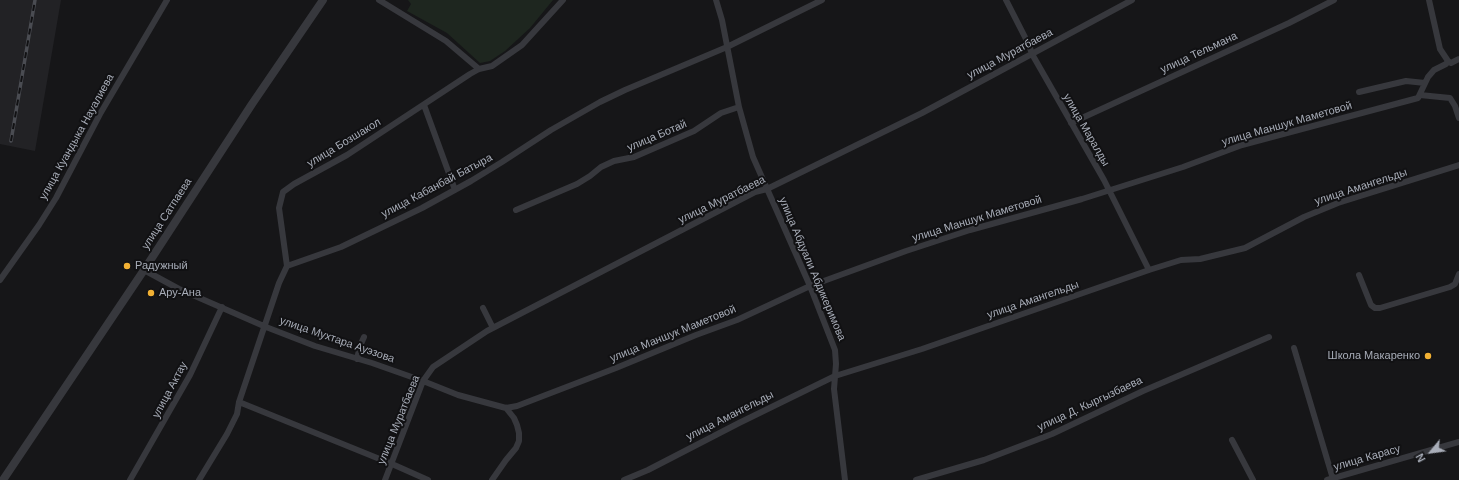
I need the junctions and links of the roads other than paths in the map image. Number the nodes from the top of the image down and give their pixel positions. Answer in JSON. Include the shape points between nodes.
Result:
{"nodes":[{"id":1,"x":167,"y":0,"type":"edge"},
{"id":2,"x":324,"y":0,"type":"edge"},
{"id":3,"x":379,"y":0,"type":"edge"},
{"id":4,"x":562,"y":0,"type":"edge"},
{"id":5,"x":716,"y":0,"type":"edge"},
{"id":6,"x":822,"y":0,"type":"edge"},
{"id":7,"x":1006,"y":0,"type":"edge"},
{"id":8,"x":1132,"y":0,"type":"edge"},
{"id":9,"x":1334,"y":0,"type":"edge"},
{"id":10,"x":1429,"y":0,"type":"edge"},
{"id":11,"x":727,"y":47,"type":"junction"},
{"id":12,"x":1032,"y":54,"type":"junction"},
{"id":13,"x":1459,"y":59,"type":"edge"},
{"id":14,"x":1448,"y":61,"type":"junction"},
{"id":15,"x":479,"y":70,"type":"junction"},
{"id":16,"x":1425,"y":83,"type":"junction"},
{"id":17,"x":1359,"y":92,"type":"dead end"},
{"id":18,"x":1420,"y":95,"type":"junction"},
{"id":19,"x":424,"y":105,"type":"junction"},
{"id":20,"x":739,"y":107,"type":"junction"},
{"id":21,"x":1459,"y":118,"type":"edge"},
{"id":22,"x":1071,"y":123,"type":"junction"},
{"id":23,"x":1459,"y":165,"type":"edge"},
{"id":24,"x":767,"y":188,"type":"junction"},
{"id":25,"x":455,"y":190,"type":"junction"},
{"id":26,"x":1108,"y":191,"type":"junction"},
{"id":27,"x":516,"y":210,"type":"dead end"},
{"id":28,"x":287,"y":266,"type":"junction"},
{"id":29,"x":144,"y":270,"type":"junction"},
{"id":30,"x":1149,"y":270,"type":"junction"},
{"id":31,"x":1459,"y":274,"type":"edge"},
{"id":32,"x":1359,"y":275,"type":"dead end"},
{"id":33,"x":0,"y":280,"type":"edge"},
{"id":34,"x":810,"y":286,"type":"junction"},
{"id":35,"x":222,"y":307,"type":"junction"},
{"id":36,"x":483,"y":308,"type":"dead end"},
{"id":37,"x":266,"y":327,"type":"junction"},
{"id":38,"x":493,"y":328,"type":"junction"},
{"id":39,"x":1269,"y":336,"type":"dead end"},
{"id":40,"x":364,"y":338,"type":"dead end"},
{"id":41,"x":1294,"y":348,"type":"dead end"},
{"id":42,"x":357,"y":359,"type":"junction"},
{"id":43,"x":835,"y":376,"type":"junction"},
{"id":44,"x":423,"y":381,"type":"junction"},
{"id":45,"x":239,"y":402,"type":"junction"},
{"id":46,"x":506,"y":408,"type":"junction"},
{"id":47,"x":1232,"y":440,"type":"dead end"},
{"id":48,"x":1459,"y":442,"type":"edge"},
{"id":49,"x":392,"y":464,"type":"junction"},
{"id":50,"x":1334,"y":479,"type":"junction"},
{"id":51,"x":3,"y":480,"type":"edge"},
{"id":52,"x":130,"y":480,"type":"edge"},
{"id":53,"x":199,"y":480,"type":"edge"},
{"id":54,"x":385,"y":480,"type":"edge"},
{"id":55,"x":428,"y":480,"type":"edge"},
{"id":56,"x":492,"y":480,"type":"edge"},
{"id":57,"x":624,"y":480,"type":"edge"},
{"id":58,"x":845,"y":480,"type":"edge"},
{"id":59,"x":916,"y":480,"type":"edge"},
{"id":60,"x":1253,"y":480,"type":"edge"},
{"id":61,"x":1327,"y":480,"type":"edge"}],
"edges":[{"from":1,"to":33,"type":"street","name":"улица Куандыка Науалиева","via":[[100,114],[56,198]]},
{"from":2,"to":29,"type":"street","name":"улица Сатпаева","via":[[252,104]]},
{"from":3,"to":15,"type":"street","via":[[446,41]]},
{"from":4,"to":15,"type":"street","name":"улица Бозшакол","via":[[522,45],[492,66]]},
{"from":5,"to":11,"type":"street","name":"улица Абдуали Абдикеримова"},
{"from":6,"to":11,"type":"street","name":"улица Кабанбай Батыра"},
{"from":7,"to":12,"type":"street","name":"улица Маралды"},
{"from":8,"to":12,"type":"street","name":"улица Муратбаева"},
{"from":9,"to":22,"type":"street","name":"улица Тельмана"},
{"from":10,"to":14,"type":"street","via":[[1440,49]]},
{"from":11,"to":20,"type":"street","name":"улица Абдуали Абдикеримова"},
{"from":11,"to":25,"type":"street","name":"улица Кабанбай Батыра","via":[[600,102]]},
{"from":12,"to":22,"type":"street","name":"улица Маралды"},
{"from":12,"to":24,"type":"street","name":"улица Муратбаева","via":[[922,113]]},
{"from":13,"to":14,"type":"street","via":[[1451,63]]},
{"from":14,"to":16,"type":"street","via":[[1434,70]]},
{"from":15,"to":19,"type":"street","name":"улица Бозшакол"},
{"from":16,"to":17,"type":"street","via":[[1406,81]]},
{"from":16,"to":18,"type":"street"},
{"from":18,"to":21,"type":"street","via":[[1450,98]]},
{"from":18,"to":26,"type":"street","name":"улица Маншук Маметовой","via":[[1418,98],[1242,146]]},
{"from":19,"to":25,"type":"street"},
{"from":19,"to":28,"type":"street","name":"улица Бозшакол","via":[[347,155],[283,192],[280,208]]},
{"from":20,"to":24,"type":"street","name":"улица Абдуали Абдикеримова","via":[[753,157]]},
{"from":20,"to":27,"type":"street","name":"улица Ботай","via":[[721,113],[694,131],[641,154],[601,167],[577,184]]},
{"from":22,"to":26,"type":"street","name":"улица Маралды"},
{"from":23,"to":30,"type":"street","name":"улица Амангельды","via":[[1338,203],[1304,217],[1245,248],[1200,260],[1181,260]]},
{"from":24,"to":34,"type":"street","name":"улица Абдуали Абдикеримова"},
{"from":24,"to":38,"type":"street","name":"улица Муратбаева"},
{"from":25,"to":28,"type":"street","name":"улица Кабанбай Батыра","via":[[341,247]]},
{"from":26,"to":30,"type":"street","name":"улица Маралды"},
{"from":26,"to":34,"type":"street","name":"улица Маншук Маметовой","via":[[970,230]]},
{"from":28,"to":37,"type":"street"},
{"from":29,"to":35,"type":"street","name":"улица Мухтара Ауэзова","via":[[179,289]]},
{"from":29,"to":51,"type":"street","name":"улица Сатпаева"},
{"from":30,"to":43,"type":"street","name":"улица Амангельды","via":[[922,349]]},
{"from":31,"to":32,"type":"street","via":[[1455,284],[1450,287],[1380,308],[1372,305]]},
{"from":34,"to":43,"type":"street","name":"улица Абдуали Абдикеримова","via":[[835,350]]},
{"from":34,"to":46,"type":"street","name":"улица Маншук Маметовой","via":[[737,320],[517,406]]},
{"from":35,"to":37,"type":"street","name":"улица Мухтара Ауэзова"},
{"from":35,"to":52,"type":"street","name":"улица Актау","via":[[190,375]]},
{"from":36,"to":38,"type":"street"},
{"from":37,"to":42,"type":"street","name":"улица Мухтара Ауэзова","via":[[314,346]]},
{"from":37,"to":45,"type":"street"},
{"from":38,"to":44,"type":"street","name":"улица Муратбаева","via":[[433,367]]},
{"from":39,"to":59,"type":"street","name":"улица Д. Кыргызбаева","via":[[1052,434],[984,460]]},
{"from":40,"to":42,"type":"street"},
{"from":41,"to":50,"type":"street"},
{"from":42,"to":44,"type":"street","name":"улица Мухтара Ауэзова"},
{"from":43,"to":57,"type":"street","name":"улица Амангельды"},
{"from":43,"to":58,"type":"street","name":"улица Абдуали Абдикеримова","via":[[834,390]]},
{"from":44,"to":46,"type":"street","name":"улица Мухтара Ауэзова","via":[[458,395]]},
{"from":44,"to":49,"type":"street","name":"улица Муратбаева"},
{"from":45,"to":49,"type":"street"},
{"from":45,"to":53,"type":"street","via":[[237,414],[228,434]]},
{"from":46,"to":56,"type":"street","via":[[518,425],[519,441]]},
{"from":47,"to":60,"type":"street"},
{"from":48,"to":50,"type":"street","name":"улица Карасу"},
{"from":49,"to":54,"type":"street","name":"улица Муратбаева"},
{"from":49,"to":55,"type":"street"},
{"from":50,"to":61,"type":"street","name":"улица Карасу"}]}
